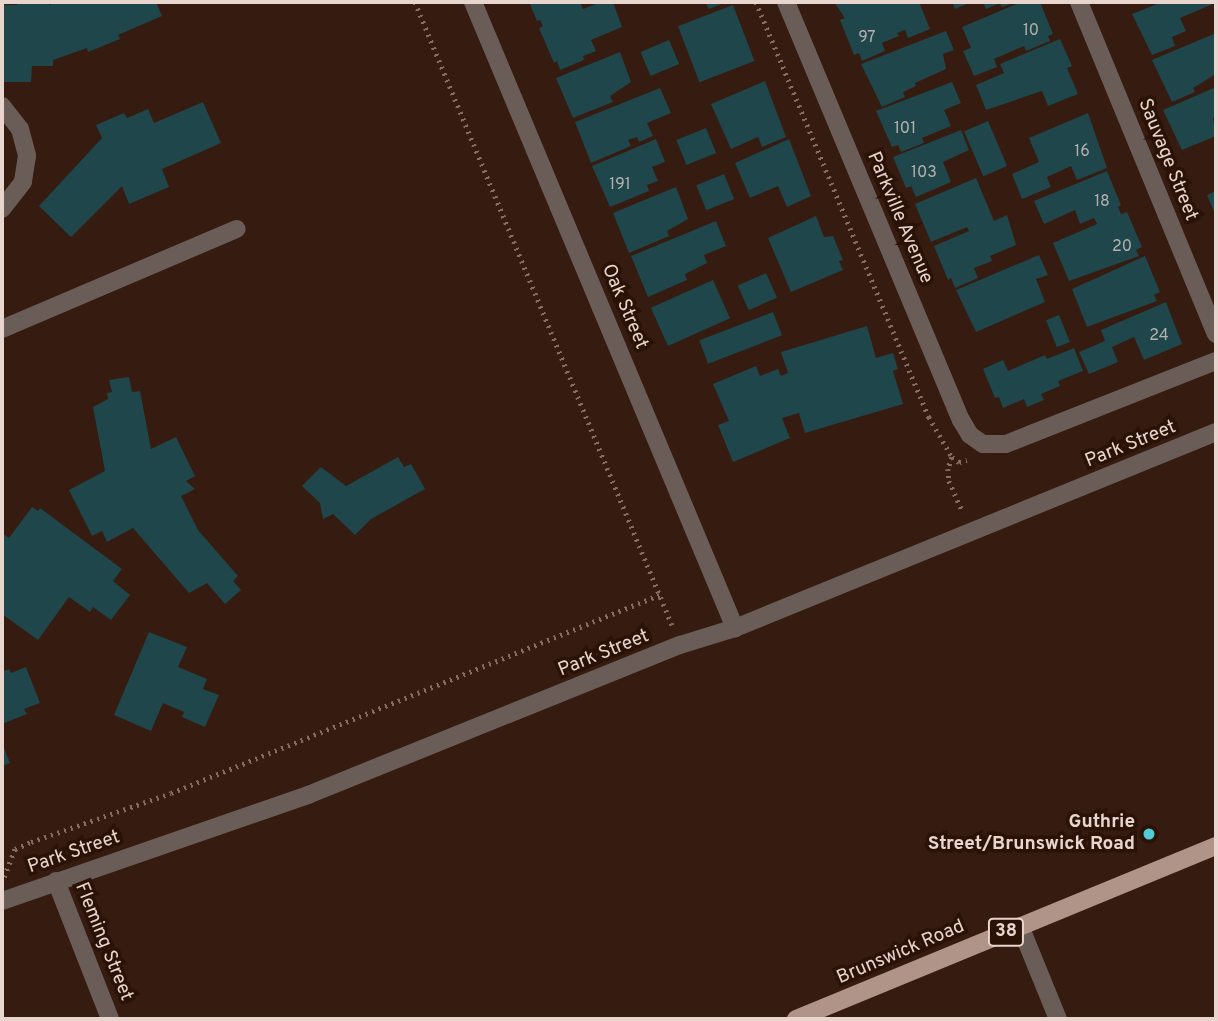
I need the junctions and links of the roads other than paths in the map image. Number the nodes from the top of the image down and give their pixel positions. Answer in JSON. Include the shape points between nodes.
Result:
{"nodes":[{"id":1,"x":473,"y":2,"type":"edge"},
{"id":2,"x":786,"y":2,"type":"edge"},
{"id":3,"x":1079,"y":2,"type":"edge"},
{"id":4,"x":2,"y":106,"type":"edge"},
{"id":5,"x":2,"y":209,"type":"edge"},
{"id":6,"x":237,"y":229,"type":"dead end"},
{"id":7,"x":2,"y":328,"type":"edge"},
{"id":8,"x":1216,"y":334,"type":"edge"},
{"id":9,"x":1216,"y":361,"type":"edge"},
{"id":10,"x":1216,"y":432,"type":"edge"},
{"id":11,"x":735,"y":628,"type":"junction"},
{"id":12,"x":1216,"y":846,"type":"edge"},
{"id":13,"x":56,"y":881,"type":"junction"},
{"id":14,"x":2,"y":901,"type":"edge"},
{"id":15,"x":1020,"y":926,"type":"junction"},
{"id":16,"x":110,"y":1019,"type":"edge"},
{"id":17,"x":796,"y":1019,"type":"edge"},
{"id":18,"x":1058,"y":1019,"type":"edge"}],
"edges":[{"from":1,"to":11,"type":"street","name":"Oak Street"},
{"from":2,"to":9,"type":"street","name":"Parkville Avenue","via":[[970,435],[983,444],[1006,444]]},
{"from":3,"to":8,"type":"street","name":"Sauvage Street"},
{"from":4,"to":5,"type":"street","via":[[20,129],[27,156],[23,182]]},
{"from":6,"to":7,"type":"street"},
{"from":10,"to":11,"type":"street","name":"Park Street"},
{"from":11,"to":13,"type":"street","name":"Park Street","via":[[308,795]]},
{"from":12,"to":15,"type":"main road","name":"Brunswick Road","number":"38"},
{"from":13,"to":14,"type":"street","name":"Park Street"},
{"from":13,"to":16,"type":"street","name":"Fleming Street"},
{"from":15,"to":17,"type":"main road","name":"Brunswick Road","number":"38"},
{"from":15,"to":18,"type":"street"}]}
